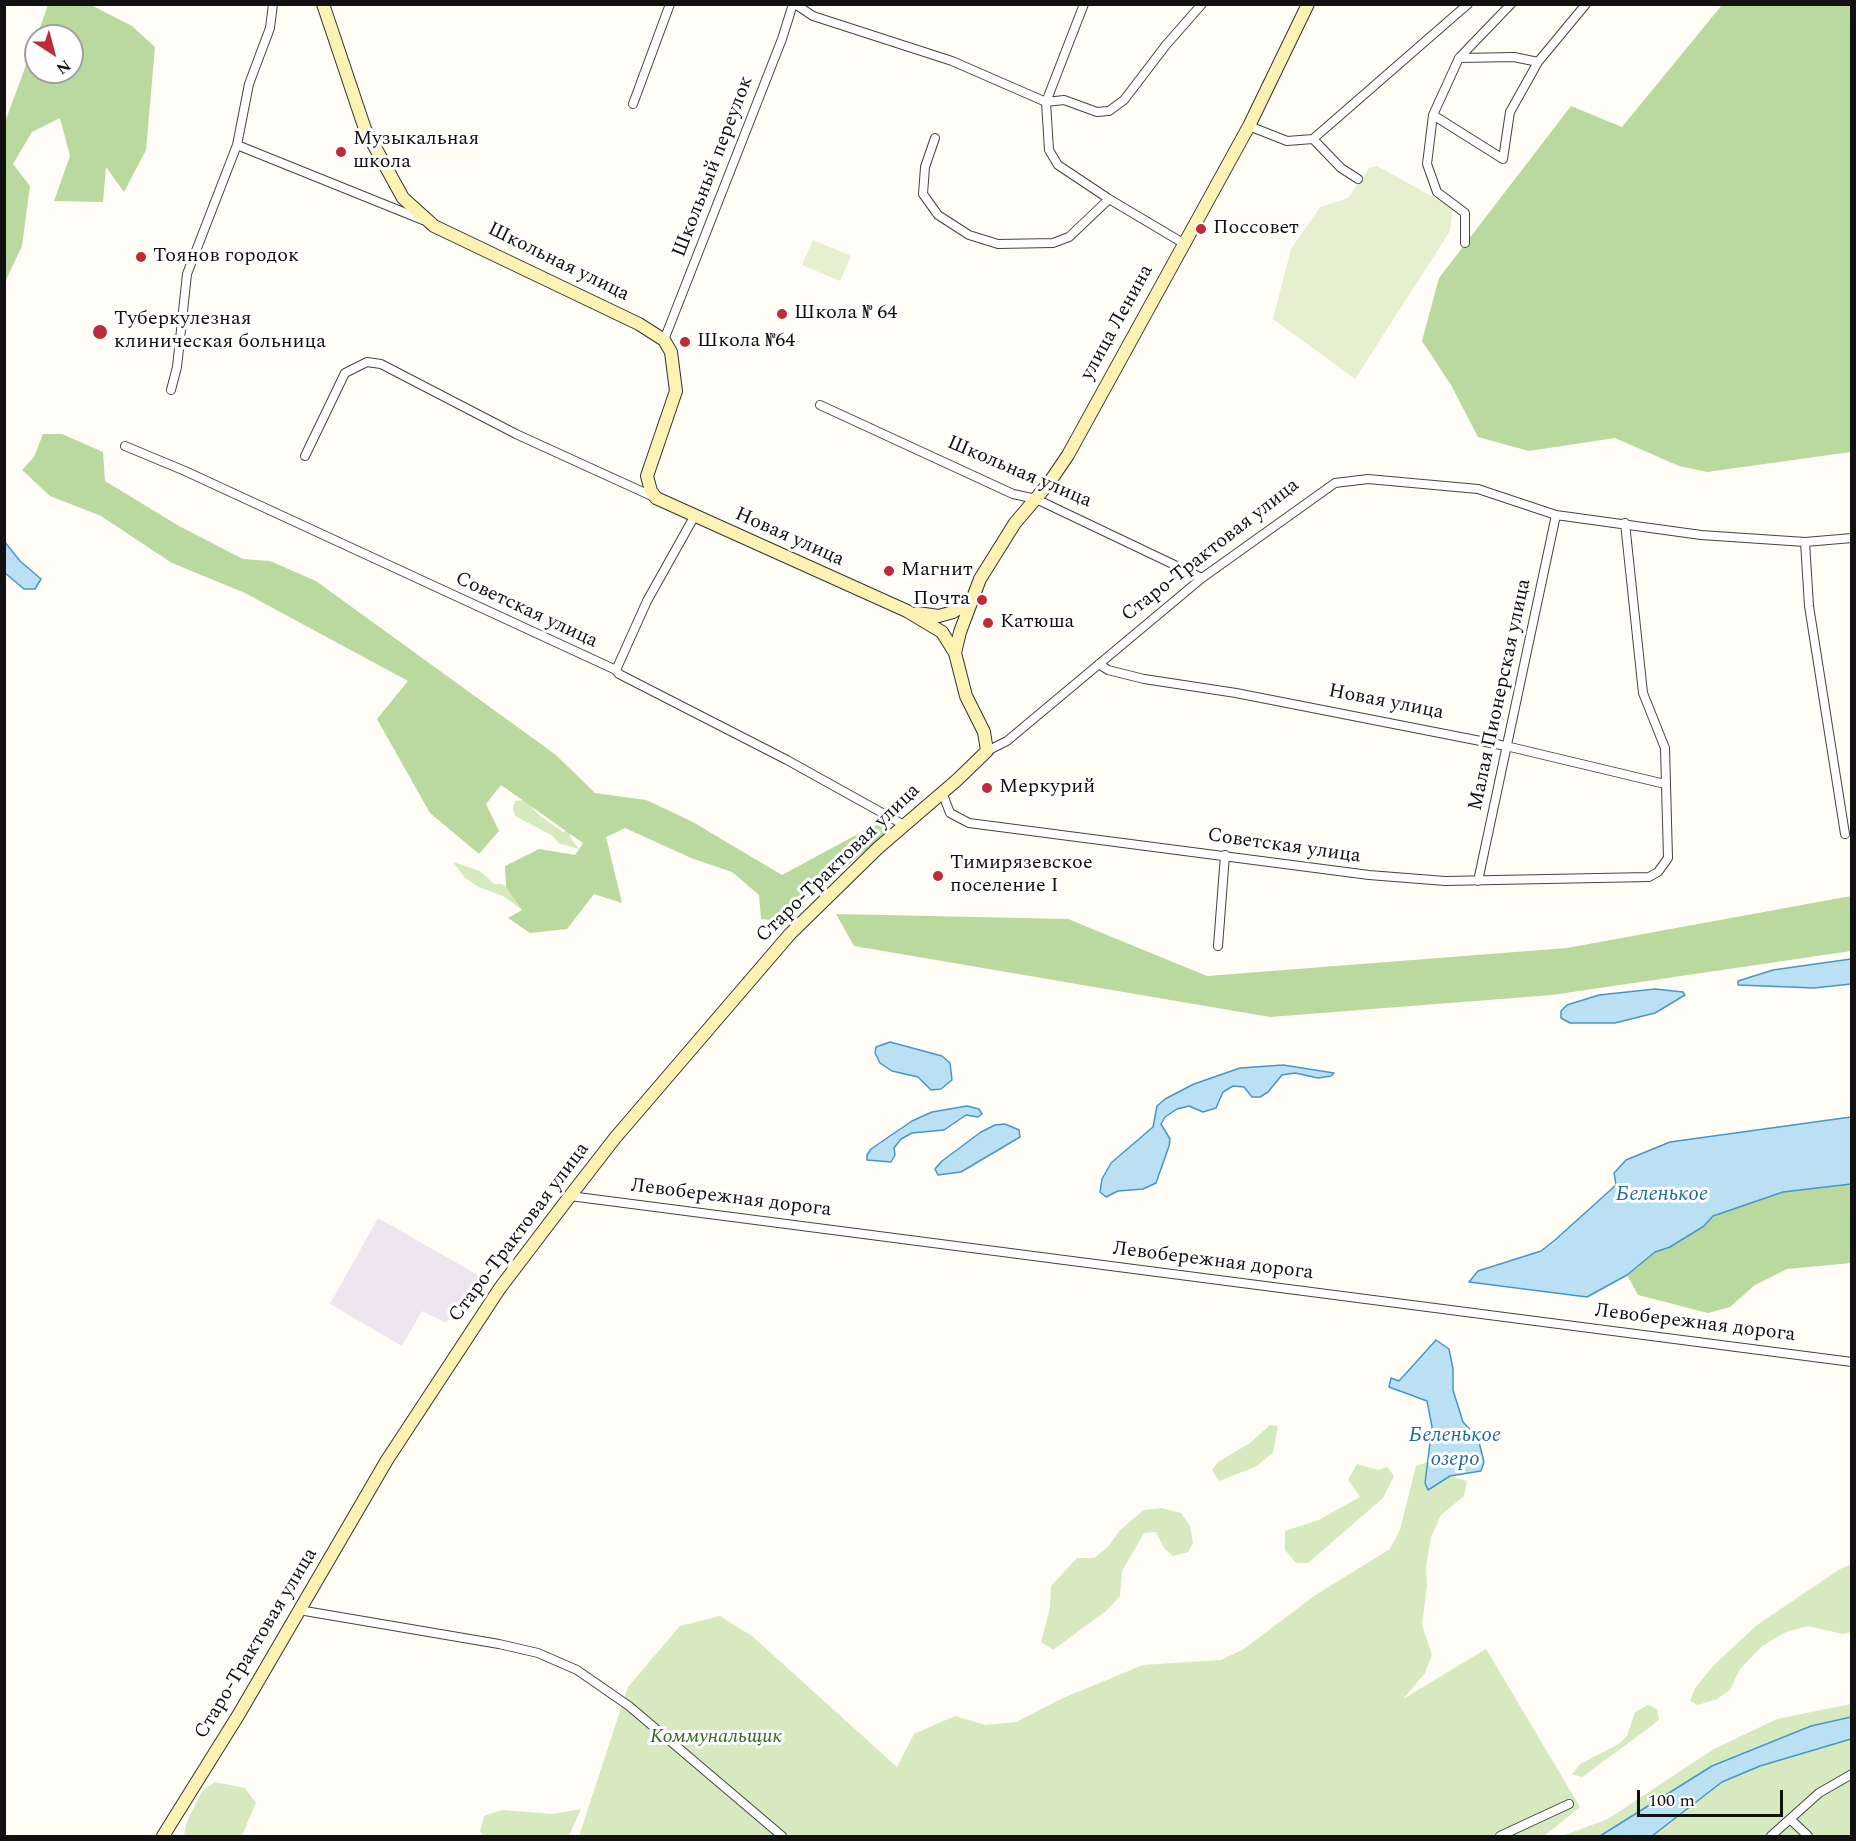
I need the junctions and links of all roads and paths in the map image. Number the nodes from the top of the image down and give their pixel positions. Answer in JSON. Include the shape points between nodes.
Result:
{"nodes":[{"id":1,"x":273,"y":4,"type":"edge"},
{"id":2,"x":323,"y":4,"type":"edge"},
{"id":3,"x":670,"y":4,"type":"edge"},
{"id":4,"x":794,"y":4,"type":"edge"},
{"id":5,"x":1084,"y":4,"type":"edge"},
{"id":6,"x":1202,"y":4,"type":"edge"},
{"id":7,"x":1308,"y":4,"type":"edge"},
{"id":8,"x":1468,"y":4,"type":"edge"},
{"id":9,"x":1510,"y":4,"type":"edge"},
{"id":10,"x":1586,"y":4,"type":"edge"},
{"id":11,"x":1459,"y":57,"type":"junction"},
{"id":12,"x":1538,"y":62,"type":"junction"},
{"id":13,"x":1046,"y":102,"type":"junction"},
{"id":14,"x":633,"y":104,"type":"dead end"},
{"id":15,"x":1433,"y":115,"type":"junction"},
{"id":16,"x":1248,"y":126,"type":"junction"},
{"id":17,"x":935,"y":138,"type":"dead end"},
{"id":18,"x":1313,"y":139,"type":"junction"},
{"id":19,"x":237,"y":145,"type":"junction"},
{"id":20,"x":1358,"y":179,"type":"dead end"},
{"id":21,"x":1109,"y":199,"type":"junction"},
{"id":22,"x":430,"y":223,"type":"junction"},
{"id":23,"x":1183,"y":243,"type":"junction"},
{"id":24,"x":1466,"y":243,"type":"dead end"},
{"id":25,"x":664,"y":340,"type":"junction"},
{"id":26,"x":171,"y":390,"type":"dead end"},
{"id":27,"x":820,"y":405,"type":"dead end"},
{"id":28,"x":125,"y":446,"type":"dead end"},
{"id":29,"x":305,"y":456,"type":"dead end"},
{"id":30,"x":656,"y":498,"type":"junction"},
{"id":31,"x":1036,"y":499,"type":"junction"},
{"id":32,"x":1556,"y":515,"type":"junction"},
{"id":33,"x":694,"y":517,"type":"junction"},
{"id":34,"x":1624,"y":523,"type":"junction"},
{"id":35,"x":1851,"y":538,"type":"edge"},
{"id":36,"x":1805,"y":542,"type":"junction"},
{"id":37,"x":1202,"y":578,"type":"junction"},
{"id":38,"x":971,"y":600,"type":"junction"},
{"id":39,"x":907,"y":611,"type":"junction"},
{"id":40,"x":955,"y":653,"type":"junction"},
{"id":41,"x":1099,"y":664,"type":"junction"},
{"id":42,"x":616,"y":670,"type":"junction"},
{"id":43,"x":1506,"y":746,"type":"junction"},
{"id":44,"x":987,"y":751,"type":"junction"},
{"id":45,"x":1665,"y":784,"type":"junction"},
{"id":46,"x":942,"y":792,"type":"junction"},
{"id":47,"x":904,"y":825,"type":"junction"},
{"id":48,"x":1845,"y":834,"type":"dead end"},
{"id":49,"x":1225,"y":855,"type":"junction"},
{"id":50,"x":1478,"y":881,"type":"junction"},
{"id":51,"x":1218,"y":946,"type":"dead end"},
{"id":52,"x":570,"y":1196,"type":"junction"},
{"id":53,"x":1851,"y":1362,"type":"edge"},
{"id":54,"x":299,"y":1610,"type":"junction"},
{"id":55,"x":1848,"y":1775,"type":"edge"},
{"id":56,"x":1851,"y":1785,"type":"edge"},
{"id":57,"x":1569,"y":1804,"type":"dead end"},
{"id":58,"x":1790,"y":1819,"type":"junction"},
{"id":59,"x":163,"y":1836,"type":"edge"},
{"id":60,"x":782,"y":1836,"type":"edge"},
{"id":61,"x":1500,"y":1836,"type":"edge"},
{"id":62,"x":1771,"y":1836,"type":"edge"},
{"id":63,"x":1808,"y":1836,"type":"edge"}],
"edges":[{"from":1,"to":19,"type":"street","via":[[270,28],[249,84]]},
{"from":2,"to":22,"type":"street","name":"Школьная улица","via":[[369,138],[403,198]]},
{"from":3,"to":14,"type":"street"},
{"from":4,"to":13,"type":"street","via":[[813,16],[952,61]]},
{"from":4,"to":25,"type":"street","name":"Школьный переулок"},
{"from":5,"to":13,"type":"street"},
{"from":6,"to":13,"type":"street","via":[[1136,87],[1109,111],[1064,100]]},
{"from":7,"to":16,"type":"street","name":"улица Ленина"},
{"from":8,"to":18,"type":"street"},
{"from":9,"to":11,"type":"street"},
{"from":10,"to":12,"type":"street"},
{"from":11,"to":12,"type":"street","via":[[1514,57]]},
{"from":11,"to":15,"type":"street"},
{"from":12,"to":15,"type":"street","via":[[1510,112],[1503,159]]},
{"from":13,"to":21,"type":"street","via":[[1052,158]]},
{"from":15,"to":24,"type":"street","via":[[1427,164],[1437,192],[1465,213]]},
{"from":16,"to":18,"type":"street","via":[[1287,141]]},
{"from":16,"to":23,"type":"street","name":"улица Ленина"},
{"from":17,"to":21,"type":"street","via":[[924,175],[923,194],[938,215],[969,235],[998,244],[1053,243],[1070,237]]},
{"from":18,"to":20,"type":"street","via":[[1341,168]]},
{"from":19,"to":22,"type":"street"},
{"from":19,"to":26,"type":"street","via":[[187,274]]},
{"from":21,"to":23,"type":"street"},
{"from":22,"to":25,"type":"street","name":"Школьная улица","via":[[639,324]]},
{"from":23,"to":31,"type":"street","name":"улица Ленина","via":[[1068,455]]},
{"from":25,"to":30,"type":"street","via":[[671,352],[676,391],[647,476]]},
{"from":27,"to":31,"type":"street","name":"Школьная улица","via":[[1013,494]]},
{"from":28,"to":42,"type":"street","name":"Советская улица"},
{"from":29,"to":30,"type":"street","via":[[345,373],[367,362],[381,364],[516,434]]},
{"from":30,"to":33,"type":"street","name":"Новая улица"},
{"from":31,"to":37,"type":"street","name":"Школьная улица"},
{"from":31,"to":38,"type":"street","name":"улица Ленина","via":[[1016,523]]},
{"from":32,"to":34,"type":"street","name":"Старо-Трактовая улица"},
{"from":32,"to":37,"type":"street","name":"Старо-Трактовая улица","via":[[1478,489],[1350,479],[1321,491]]},
{"from":32,"to":43,"type":"street","name":"Малая Пионерская улица"},
{"from":33,"to":39,"type":"street","name":"Новая улица"},
{"from":33,"to":42,"type":"street","via":[[647,601]]},
{"from":34,"to":36,"type":"street","name":"Старо-Трактовая улица","via":[[1701,535]]},
{"from":34,"to":45,"type":"street","via":[[1640,676],[1648,710],[1665,748]]},
{"from":35,"to":36,"type":"street","name":"Старо-Трактовая улица"},
{"from":36,"to":48,"type":"street","via":[[1809,606]]},
{"from":37,"to":41,"type":"street","name":"Старо-Трактовая улица"},
{"from":38,"to":39,"type":"street","via":[[939,616]]},
{"from":38,"to":40,"type":"street","name":"улица Ленина"},
{"from":39,"to":40,"type":"street","name":"Новая улица","via":[[942,632]]},
{"from":40,"to":44,"type":"street","name":"Новая улица","via":[[966,696],[984,732]]},
{"from":41,"to":43,"type":"street","name":"Новая улица","via":[[1144,679]]},
{"from":41,"to":44,"type":"street","name":"Старо-Трактовая улица","via":[[1007,741]]},
{"from":42,"to":47,"type":"street","name":"Советская улица"},
{"from":43,"to":45,"type":"street","name":"Новая улица"},
{"from":43,"to":50,"type":"street","name":"Малая Пионерская улица"},
{"from":44,"to":46,"type":"street","name":"Старо-Трактовая улица"},
{"from":45,"to":50,"type":"street","name":"Советская улица","via":[[1668,858],[1658,872],[1640,878]]},
{"from":46,"to":47,"type":"street","name":"Старо-Трактовая улица"},
{"from":46,"to":49,"type":"street","name":"Советская улица","via":[[951,813],[969,823]]},
{"from":47,"to":52,"type":"street","name":"Старо-Трактовая улица","via":[[815,908],[765,962]]},
{"from":49,"to":50,"type":"street","name":"Советская улица","via":[[1369,875]]},
{"from":49,"to":51,"type":"street"},
{"from":52,"to":53,"type":"street","name":"Левобережная дорога"},
{"from":52,"to":54,"type":"street","name":"Старо-Трактовая улица","via":[[461,1346],[387,1460]]},
{"from":54,"to":59,"type":"street","name":"Старо-Трактовая улица"},
{"from":54,"to":60,"type":"street","via":[[499,1644],[538,1653],[577,1670],[629,1706]]},
{"from":55,"to":56,"type":"street"},
{"from":55,"to":58,"type":"street"},
{"from":57,"to":61,"type":"street"},
{"from":58,"to":62,"type":"street"},
{"from":58,"to":63,"type":"street"}]}
